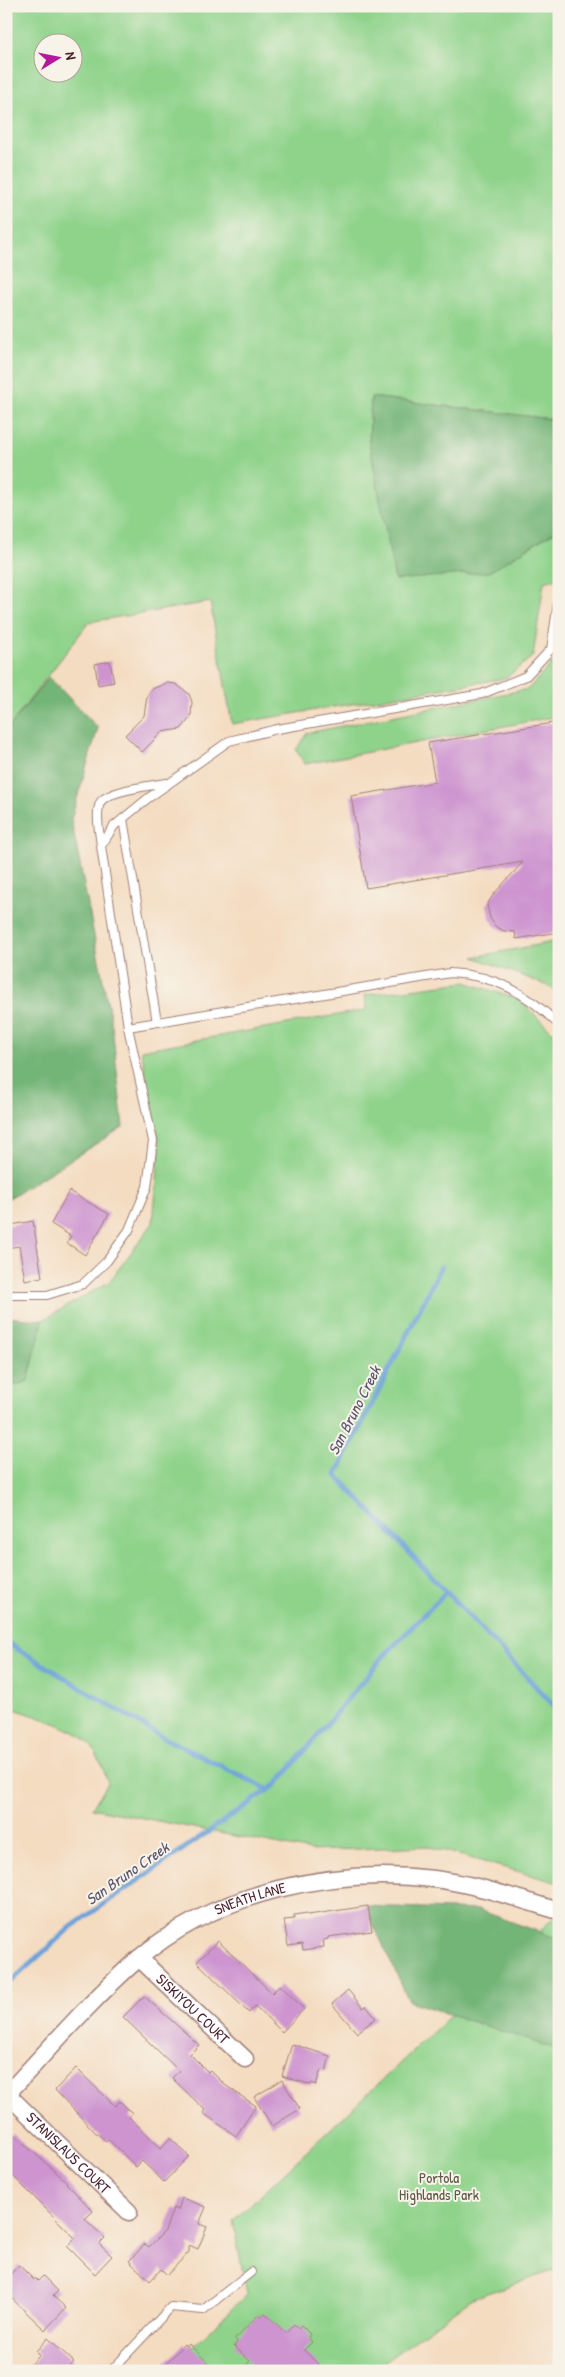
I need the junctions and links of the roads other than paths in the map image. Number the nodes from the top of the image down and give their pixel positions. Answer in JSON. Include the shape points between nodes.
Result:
{"nodes":[{"id":1,"x":559,"y":596,"type":"edge"},
{"id":2,"x":168,"y":783,"type":"junction"},
{"id":3,"x":123,"y":819,"type":"junction"},
{"id":4,"x":101,"y":846,"type":"junction"},
{"id":5,"x":157,"y":1022,"type":"junction"},
{"id":6,"x":559,"y":1025,"type":"edge"},
{"id":7,"x":128,"y":1027,"type":"junction"},
{"id":8,"x":6,"y":1295,"type":"edge"},
{"id":9,"x":559,"y":1910,"type":"edge"},
{"id":10,"x":139,"y":1958,"type":"junction"},
{"id":11,"x":245,"y":2059,"type":"dead end"},
{"id":12,"x":6,"y":2094,"type":"edge"},
{"id":13,"x":129,"y":2212,"type":"dead end"},
{"id":14,"x":251,"y":2272,"type":"dead end"},
{"id":15,"x":111,"y":2371,"type":"edge"}],
"edges":[{"from":1,"to":2,"type":"lane","via":[[551,649],[526,676],[482,694],[277,729],[228,742]]},
{"from":2,"to":3,"type":"lane"},
{"from":2,"to":4,"type":"lane","via":[[136,788],[100,803]]},
{"from":3,"to":4,"type":"lane","via":[[114,826]]},
{"from":3,"to":5,"type":"lane"},
{"from":4,"to":7,"type":"lane"},
{"from":5,"to":6,"type":"lane","via":[[450,973],[472,974],[496,981],[542,1008]]},
{"from":5,"to":7,"type":"lane"},
{"from":7,"to":8,"type":"lane","via":[[153,1141],[148,1187],[130,1230],[107,1261],[83,1284],[47,1295]]},
{"from":9,"to":10,"type":"street","name":"SNEATH LANE","via":[[436,1879],[358,1876],[317,1880],[272,1891],[204,1917]]},
{"from":10,"to":11,"type":"street","name":"SISKIYOU COURT"},
{"from":10,"to":12,"type":"street","name":"SNEATH LANE"},
{"from":12,"to":13,"type":"street","name":"STANISLAUS COURT"},
{"from":14,"to":15,"type":"lane","via":[[203,2310],[171,2307]]}]}
